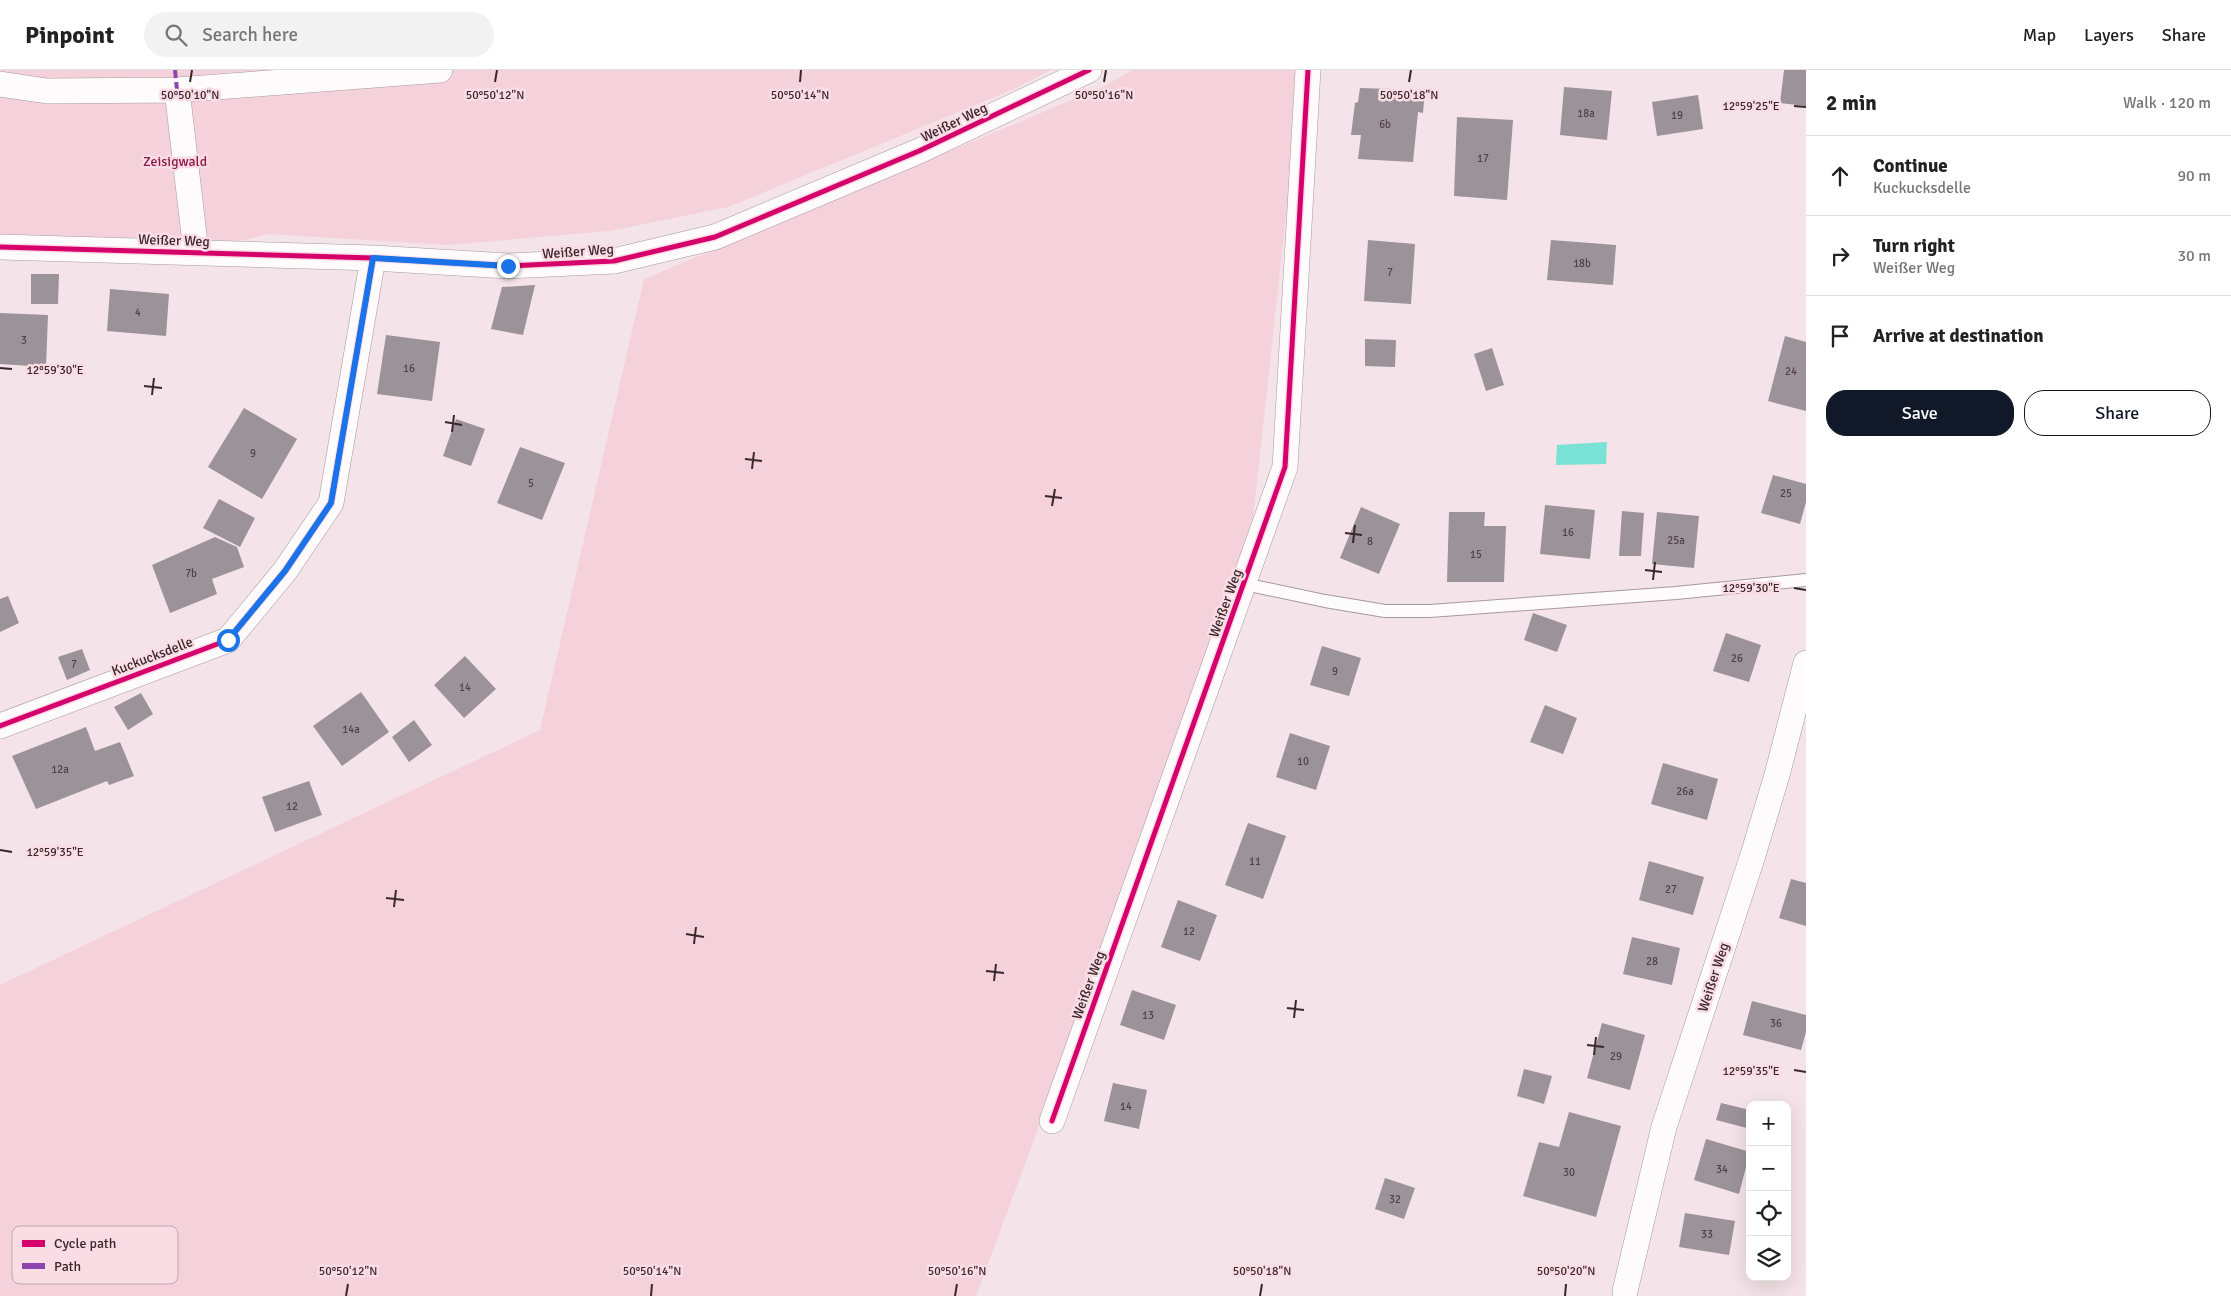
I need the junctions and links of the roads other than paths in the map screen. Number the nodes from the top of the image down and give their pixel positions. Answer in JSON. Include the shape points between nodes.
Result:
{"nodes":[{"id":1,"x":440,"y":70,"type":"edge"},
{"id":2,"x":1088,"y":70,"type":"edge"},
{"id":3,"x":1308,"y":70,"type":"edge"},
{"id":4,"x":0,"y":84,"type":"edge"},
{"id":5,"x":177,"y":90,"type":"junction"},
{"id":6,"x":0,"y":247,"type":"edge"},
{"id":7,"x":196,"y":252,"type":"junction"},
{"id":8,"x":373,"y":258,"type":"junction"},
{"id":9,"x":1806,"y":580,"type":"edge"},
{"id":10,"x":1244,"y":584,"type":"junction"},
{"id":11,"x":1806,"y":663,"type":"edge"},
{"id":12,"x":0,"y":726,"type":"edge"},
{"id":13,"x":1052,"y":1121,"type":"dead end"},
{"id":14,"x":1625,"y":1294,"type":"edge"}],
"edges":[{"from":1,"to":5,"type":"street"},
{"from":2,"to":8,"type":"street","name":"Weißer Weg","via":[[919,151],[715,237],[614,261],[508,266]]},
{"from":3,"to":10,"type":"street","name":"Weißer Weg","via":[[1285,468]]},
{"from":4,"to":5,"type":"street","via":[[47,91]]},
{"from":5,"to":7,"type":"street","name":"Weißer Weg"},
{"from":6,"to":7,"type":"street","name":"Weißer Weg"},
{"from":7,"to":8,"type":"street","name":"Weißer Weg"},
{"from":8,"to":12,"type":"street","name":"Kuckucksdelle","via":[[331,503],[285,571],[228,640]]},
{"from":9,"to":10,"type":"lane","via":[[1430,611],[1384,611]]},
{"from":10,"to":13,"type":"street","name":"Weißer Weg"},
{"from":11,"to":14,"type":"street","name":"Weißer Weg","via":[[1753,855],[1664,1127]]}]}
